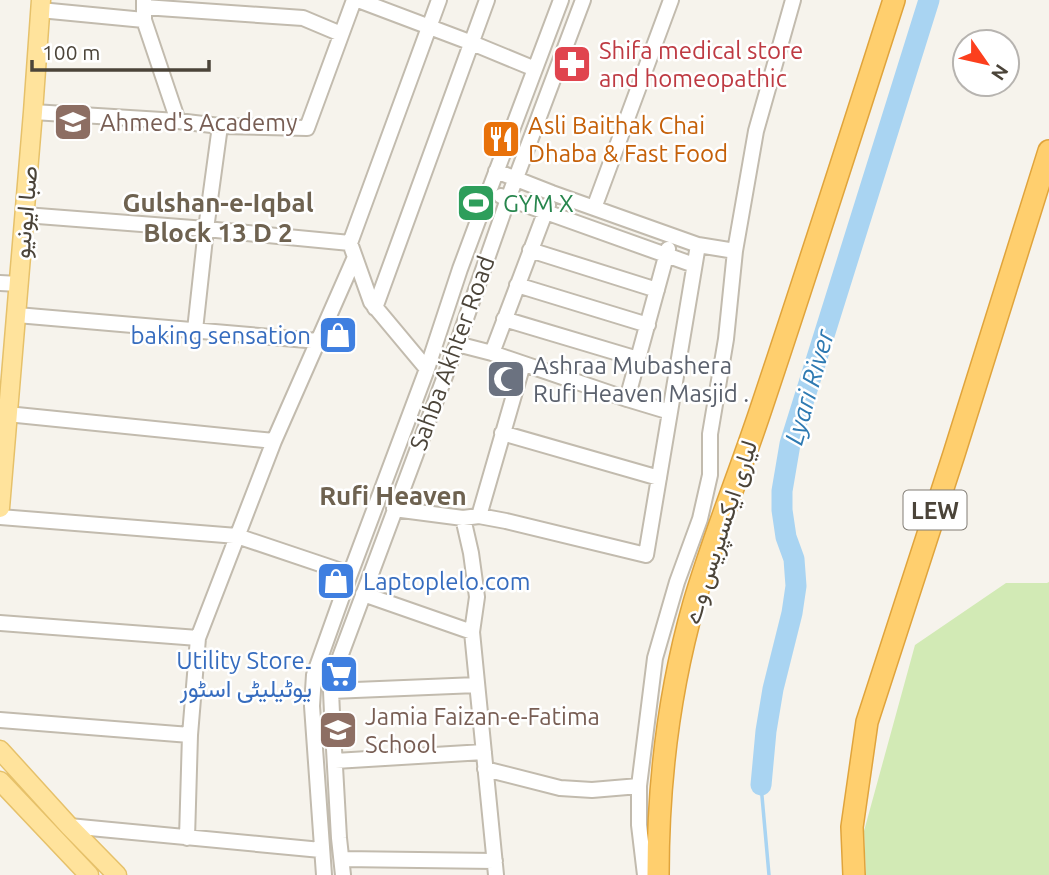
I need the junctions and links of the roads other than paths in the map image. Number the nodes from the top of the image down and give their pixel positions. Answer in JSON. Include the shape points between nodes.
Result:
{"nodes":[{"id":1,"x":356,"y":0,"type":"edge"},
{"id":2,"x":439,"y":0,"type":"edge"},
{"id":3,"x":488,"y":0,"type":"edge"},
{"id":4,"x":561,"y":0,"type":"edge"},
{"id":5,"x":583,"y":0,"type":"edge"},
{"id":6,"x":671,"y":0,"type":"edge"},
{"id":7,"x":793,"y":0,"type":"edge"},
{"id":8,"x":894,"y":0,"type":"edge"},
{"id":9,"x":41,"y":5,"type":"edge"},
{"id":10,"x":144,"y":9,"type":"edge"},
{"id":11,"x":429,"y":26,"type":"junction"},
{"id":12,"x":341,"y":34,"type":"junction"},
{"id":13,"x":472,"y":43,"type":"junction"},
{"id":14,"x":535,"y":69,"type":"junction"},
{"id":15,"x":33,"y":112,"type":"junction"},
{"id":16,"x":178,"y":121,"type":"junction"},
{"id":17,"x":220,"y":126,"type":"junction"},
{"id":18,"x":1049,"y":151,"type":"edge"},
{"id":19,"x":496,"y":171,"type":"junction"},
{"id":20,"x":516,"y":179,"type":"junction"},
{"id":21,"x":489,"y":191,"type":"junction"},
{"id":22,"x":552,"y":194,"type":"junction"},
{"id":23,"x":508,"y":199,"type":"junction"},
{"id":24,"x":594,"y":208,"type":"junction"},
{"id":25,"x":545,"y":211,"type":"junction"},
{"id":26,"x":24,"y":215,"type":"junction"},
{"id":27,"x":206,"y":229,"type":"junction"},
{"id":28,"x":671,"y":235,"type":"junction"},
{"id":29,"x":698,"y":245,"type":"junction"},
{"id":30,"x":352,"y":250,"type":"junction"},
{"id":31,"x":530,"y":250,"type":"junction"},
{"id":32,"x":735,"y":251,"type":"junction"},
{"id":33,"x":667,"y":255,"type":"junction"},
{"id":34,"x":694,"y":265,"type":"junction"},
{"id":35,"x":0,"y":283,"type":"edge"},
{"id":36,"x":19,"y":284,"type":"junction"},
{"id":37,"x":517,"y":285,"type":"junction"},
{"id":38,"x":657,"y":290,"type":"junction"},
{"id":39,"x":375,"y":308,"type":"junction"},
{"id":40,"x":17,"y":315,"type":"junction"},
{"id":41,"x":504,"y":320,"type":"junction"},
{"id":42,"x":648,"y":324,"type":"junction"},
{"id":43,"x":195,"y":330,"type":"junction"},
{"id":44,"x":318,"y":341,"type":"junction"},
{"id":45,"x":457,"y":344,"type":"junction"},
{"id":46,"x":492,"y":353,"type":"junction"},
{"id":47,"x":638,"y":359,"type":"junction"},
{"id":48,"x":523,"y":364,"type":"junction"},
{"id":49,"x":427,"y":369,"type":"junction"},
{"id":50,"x":627,"y":400,"type":"junction"},
{"id":51,"x":670,"y":412,"type":"junction"},
{"id":52,"x":7,"y":414,"type":"junction"},
{"id":53,"x":502,"y":433,"type":"junction"},
{"id":54,"x":274,"y":441,"type":"junction"},
{"id":55,"x":659,"y":478,"type":"junction"},
{"id":56,"x":0,"y":508,"type":"edge"},
{"id":57,"x":394,"y":509,"type":"junction"},
{"id":58,"x":479,"y":516,"type":"junction"},
{"id":59,"x":0,"y":517,"type":"edge"},
{"id":60,"x":463,"y":518,"type":"junction"},
{"id":61,"x":237,"y":536,"type":"junction"},
{"id":62,"x":350,"y":574,"type":"junction"},
{"id":63,"x":363,"y":594,"type":"junction"},
{"id":64,"x":0,"y":623,"type":"edge"},
{"id":65,"x":472,"y":632,"type":"junction"},
{"id":66,"x":198,"y":638,"type":"junction"},
{"id":67,"x":477,"y":685,"type":"junction"},
{"id":68,"x":331,"y":691,"type":"junction"},
{"id":69,"x":0,"y":720,"type":"edge"},
{"id":70,"x":190,"y":735,"type":"junction"},
{"id":71,"x":0,"y":750,"type":"edge"},
{"id":72,"x":484,"y":752,"type":"junction"},
{"id":73,"x":335,"y":761,"type":"junction"},
{"id":74,"x":485,"y":769,"type":"junction"},
{"id":75,"x":0,"y":781,"type":"edge"},
{"id":76,"x":639,"y":786,"type":"junction"},
{"id":77,"x":69,"y":826,"type":"junction"},
{"id":78,"x":187,"y":838,"type":"junction"},
{"id":79,"x":321,"y":850,"type":"junction"},
{"id":80,"x":342,"y":859,"type":"junction"},
{"id":81,"x":496,"y":868,"type":"edge"},
{"id":82,"x":89,"y":875,"type":"edge"},
{"id":83,"x":117,"y":875,"type":"edge"},
{"id":84,"x":324,"y":875,"type":"edge"},
{"id":85,"x":343,"y":875,"type":"edge"},
{"id":86,"x":645,"y":875,"type":"edge"},
{"id":87,"x":658,"y":875,"type":"edge"},
{"id":88,"x":853,"y":875,"type":"edge"}],
"edges":[{"from":1,"to":11,"type":"street"},
{"from":1,"to":12,"type":"street"},
{"from":2,"to":11,"type":"street"},
{"from":3,"to":13,"type":"street"},
{"from":4,"to":14,"type":"street","name":"Sahba Akhter Road"},
{"from":5,"to":20,"type":"street","name":"Sahba Akhter Road"},
{"from":6,"to":24,"type":"street"},
{"from":7,"to":32,"type":"street","via":[[756,131]]},
{"from":8,"to":87,"type":"highway","name":"لیاری ایکسپریس وے","via":[[691,616],[666,743]]},
{"from":9,"to":10,"type":"street"},
{"from":9,"to":15,"type":"main road","name":"صبا ایونیو"},
{"from":10,"to":12,"type":"street","via":[[303,18]]},
{"from":10,"to":16,"type":"street"},
{"from":11,"to":13,"type":"street"},
{"from":11,"to":30,"type":"street"},
{"from":12,"to":17,"type":"street","via":[[307,128]]},
{"from":13,"to":14,"type":"street"},
{"from":13,"to":39,"type":"street"},
{"from":14,"to":19,"type":"street","name":"Sahba Akhter Road"},
{"from":15,"to":16,"type":"street"},
{"from":15,"to":26,"type":"main road","name":"صبا ایونیو"},
{"from":16,"to":17,"type":"street"},
{"from":17,"to":27,"type":"street"},
{"from":18,"to":88,"type":"highway","number":"LEW","via":[[867,722],[852,827]]},
{"from":19,"to":20,"type":"street"},
{"from":19,"to":21,"type":"street","name":"Sahba Akhter Road"},
{"from":20,"to":22,"type":"street"},
{"from":20,"to":23,"type":"street","name":"Sahba Akhter Road"},
{"from":21,"to":23,"type":"street"},
{"from":21,"to":49,"type":"street","name":"Sahba Akhter Road"},
{"from":22,"to":24,"type":"street"},
{"from":22,"to":25,"type":"street"},
{"from":23,"to":25,"type":"street"},
{"from":23,"to":45,"type":"street","name":"Sahba Akhter Road"},
{"from":24,"to":28,"type":"street"},
{"from":25,"to":31,"type":"street"},
{"from":25,"to":33,"type":"street"},
{"from":26,"to":27,"type":"street"},
{"from":26,"to":36,"type":"main road","name":"صبا ایونیو"},
{"from":27,"to":30,"type":"street"},
{"from":27,"to":43,"type":"street"},
{"from":28,"to":29,"type":"street"},
{"from":28,"to":33,"type":"street"},
{"from":29,"to":32,"type":"street"},
{"from":29,"to":34,"type":"street"},
{"from":30,"to":39,"type":"street"},
{"from":30,"to":44,"type":"street"},
{"from":31,"to":37,"type":"street"},
{"from":31,"to":38,"type":"street"},
{"from":32,"to":76,"type":"street","via":[[710,434],[710,475],[655,658]]},
{"from":33,"to":34,"type":"street"},
{"from":33,"to":38,"type":"street"},
{"from":34,"to":51,"type":"street"},
{"from":35,"to":36,"type":"street"},
{"from":36,"to":40,"type":"main road","name":"صبا ایونیو"},
{"from":37,"to":41,"type":"street"},
{"from":37,"to":42,"type":"street"},
{"from":38,"to":42,"type":"street"},
{"from":39,"to":49,"type":"street"},
{"from":40,"to":43,"type":"street"},
{"from":40,"to":52,"type":"main road","name":"صبا ایونیو"},
{"from":41,"to":46,"type":"street"},
{"from":41,"to":47,"type":"street"},
{"from":42,"to":47,"type":"street"},
{"from":43,"to":44,"type":"street"},
{"from":44,"to":54,"type":"street"},
{"from":45,"to":46,"type":"street"},
{"from":45,"to":57,"type":"street","name":"Sahba Akhter Road"},
{"from":46,"to":48,"type":"street"},
{"from":47,"to":50,"type":"street"},
{"from":48,"to":50,"type":"street"},
{"from":48,"to":53,"type":"street"},
{"from":49,"to":62,"type":"street","name":"Sahba Akhter Road"},
{"from":50,"to":51,"type":"street"},
{"from":51,"to":55,"type":"street"},
{"from":52,"to":54,"type":"street"},
{"from":52,"to":56,"type":"main road","name":"صبا ایونیو"},
{"from":53,"to":55,"type":"street"},
{"from":53,"to":58,"type":"street"},
{"from":54,"to":61,"type":"street"},
{"from":55,"to":58,"type":"street","via":[[646,555]]},
{"from":57,"to":60,"type":"street"},
{"from":57,"to":63,"type":"street","name":"Sahba Akhter Road"},
{"from":58,"to":60,"type":"street"},
{"from":59,"to":61,"type":"street"},
{"from":60,"to":65,"type":"street","via":[[477,597]]},
{"from":61,"to":62,"type":"street"},
{"from":61,"to":66,"type":"street"},
{"from":62,"to":79,"type":"street","name":"Sahba Akhter Road","via":[[314,675]]},
{"from":63,"to":65,"type":"street"},
{"from":63,"to":68,"type":"street","name":"Sahba Akhter Road"},
{"from":64,"to":66,"type":"street"},
{"from":65,"to":67,"type":"street"},
{"from":66,"to":70,"type":"street"},
{"from":67,"to":68,"type":"street"},
{"from":67,"to":72,"type":"street"},
{"from":68,"to":73,"type":"street","name":"Sahba Akhter Road"},
{"from":69,"to":70,"type":"street"},
{"from":70,"to":78,"type":"street"},
{"from":71,"to":77,"type":"main road"},
{"from":72,"to":73,"type":"street"},
{"from":72,"to":74,"type":"street"},
{"from":73,"to":80,"type":"street","name":"Sahba Akhter Road"},
{"from":74,"to":76,"type":"street","via":[[560,789]]},
{"from":74,"to":81,"type":"street"},
{"from":75,"to":82,"type":"main road"},
{"from":76,"to":86,"type":"street"},
{"from":77,"to":78,"type":"street"},
{"from":77,"to":83,"type":"main road"},
{"from":78,"to":79,"type":"street"},
{"from":79,"to":84,"type":"street","name":"Sahba Akhter Road"},
{"from":80,"to":81,"type":"street"},
{"from":80,"to":85,"type":"street","name":"Sahba Akhter Road"}]}
